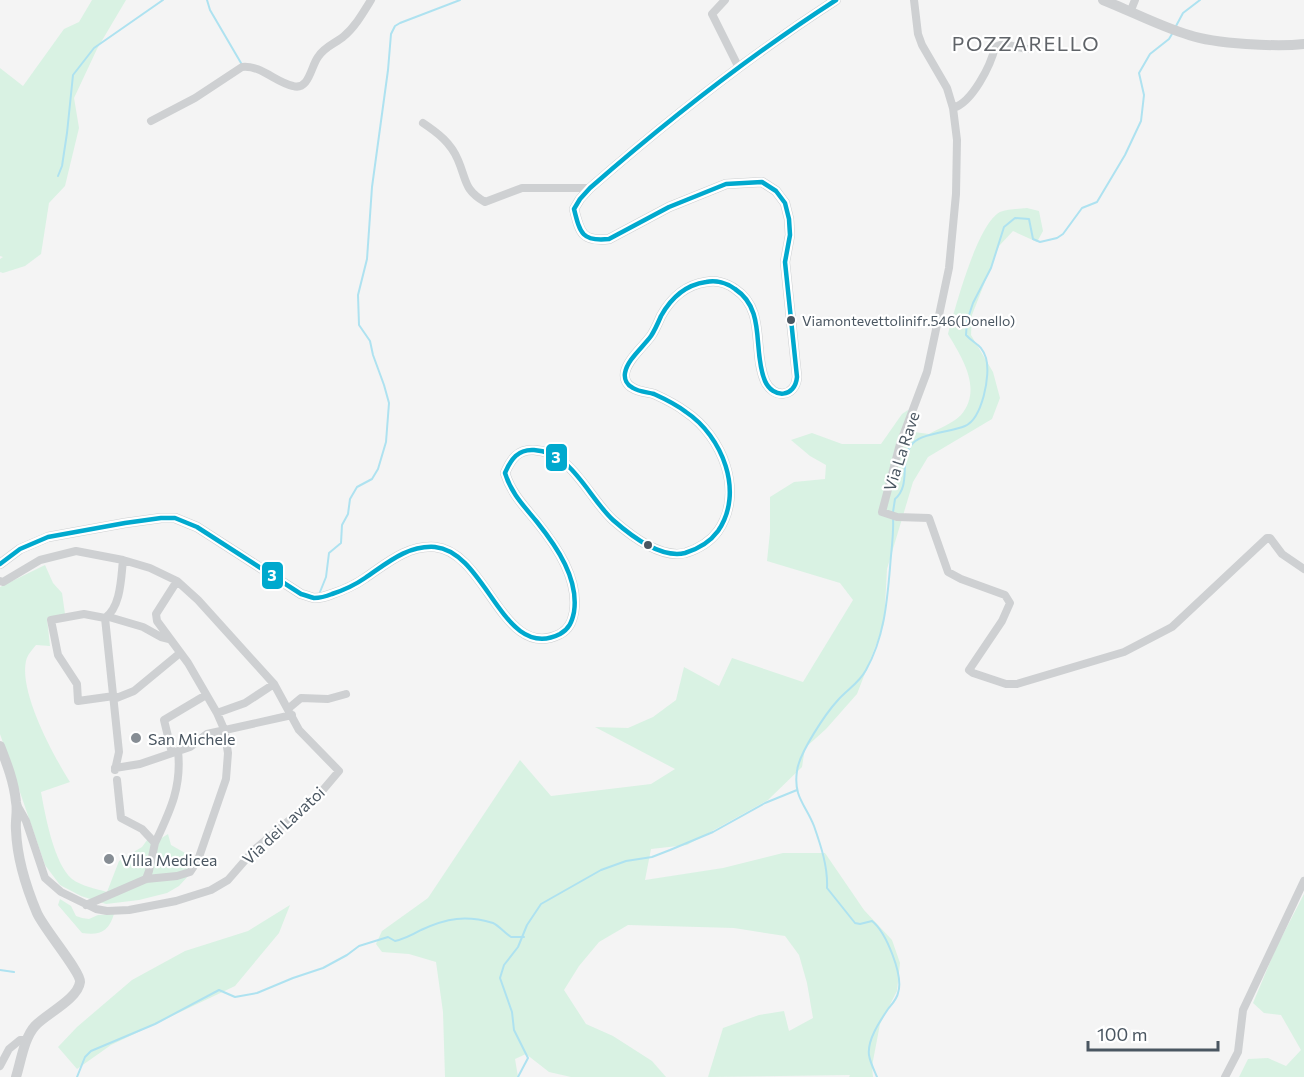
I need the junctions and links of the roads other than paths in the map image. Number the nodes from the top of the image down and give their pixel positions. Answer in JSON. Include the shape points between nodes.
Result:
{"nodes":[{"id":1,"x":371,"y":0,"type":"edge"},
{"id":2,"x":725,"y":0,"type":"edge"},
{"id":3,"x":836,"y":0,"type":"edge"},
{"id":4,"x":914,"y":0,"type":"edge"},
{"id":5,"x":1103,"y":0,"type":"edge"},
{"id":6,"x":1133,"y":5,"type":"edge"},
{"id":7,"x":1304,"y":44,"type":"edge"},
{"id":8,"x":1027,"y":49,"type":"dead end"},
{"id":9,"x":739,"y":68,"type":"junction"},
{"id":10,"x":953,"y":108,"type":"junction"},
{"id":11,"x":151,"y":121,"type":"dead end"},
{"id":12,"x":423,"y":123,"type":"dead end"},
{"id":13,"x":590,"y":188,"type":"junction"},
{"id":14,"x":123,"y":560,"type":"junction"},
{"id":15,"x":0,"y":564,"type":"edge"},
{"id":16,"x":1304,"y":569,"type":"edge"},
{"id":17,"x":177,"y":580,"type":"junction"},
{"id":18,"x":0,"y":581,"type":"edge"},
{"id":19,"x":107,"y":617,"type":"junction"},
{"id":20,"x":170,"y":639,"type":"junction"},
{"id":21,"x":180,"y":653,"type":"junction"},
{"id":22,"x":274,"y":684,"type":"junction"},
{"id":23,"x":346,"y":694,"type":"dead end"},
{"id":24,"x":207,"y":695,"type":"junction"},
{"id":25,"x":114,"y":700,"type":"junction"},
{"id":26,"x":290,"y":712,"type":"junction"},
{"id":27,"x":217,"y":713,"type":"junction"},
{"id":28,"x":224,"y":729,"type":"junction"},
{"id":29,"x":0,"y":746,"type":"edge"},
{"id":30,"x":175,"y":752,"type":"junction"},
{"id":31,"x":117,"y":780,"type":"dead end"},
{"id":32,"x":17,"y":805,"type":"junction"},
{"id":33,"x":155,"y":843,"type":"junction"},
{"id":34,"x":146,"y":879,"type":"junction"},
{"id":35,"x":1304,"y":880,"type":"edge"},
{"id":36,"x":86,"y":905,"type":"junction"},
{"id":37,"x":27,"y":1040,"type":"junction"},
{"id":38,"x":0,"y":1066,"type":"edge"},
{"id":39,"x":16,"y":1077,"type":"edge"},
{"id":40,"x":1225,"y":1077,"type":"edge"}],
"edges":[{"from":1,"to":11,"type":"street","via":[[354,26],[318,56],[301,86],[251,66],[238,69]]},
{"from":2,"to":9,"type":"street","via":[[712,14]]},
{"from":3,"to":9,"type":"street"},
{"from":4,"to":10,"type":"street","name":"Via La Rave","via":[[918,34],[947,88]]},
{"from":5,"to":6,"type":"street"},
{"from":6,"to":7,"type":"street","via":[[1168,26],[1210,39]]},
{"from":8,"to":10,"type":"street","via":[[1003,44],[995,47],[987,71],[962,105]]},
{"from":9,"to":13,"type":"street","via":[[658,129]]},
{"from":10,"to":16,"type":"street","name":"Via La Rave","via":[[956,194],[949,268],[927,372],[882,509],[887,515],[929,518],[948,572],[1008,598],[1010,603],[1002,621],[969,670],[1006,684],[1024,684],[1124,652],[1172,627],[1264,539],[1270,538],[1282,554]]},
{"from":12,"to":13,"type":"street","via":[[442,136],[458,158],[466,187],[485,202],[522,188]]},
{"from":13,"to":15,"type":"street","via":[[574,209],[581,233],[598,240],[609,239],[669,207],[726,184],[762,182],[785,202],[790,235],[785,262],[797,377],[791,391],[776,394],[768,387],[761,371],[756,322],[742,293],[712,280],[697,283],[669,302],[625,374],[634,389],[654,394],[686,411],[710,434],[720,451],[730,493],[726,514],[713,537],[698,548],[682,554],[666,552],[634,536],[602,509],[568,465],[556,456],[528,450],[510,461],[506,479],[570,573],[576,600],[571,624],[564,632],[545,639],[532,638],[515,629],[478,578],[450,553],[435,547],[405,552],[352,586],[315,598],[301,594],[197,527],[175,518],[48,537],[20,549]]},
{"from":14,"to":17,"type":"street"},
{"from":14,"to":18,"type":"street","via":[[76,551],[39,560]]},
{"from":14,"to":19,"type":"street","via":[[116,605]]},
{"from":17,"to":20,"type":"street","via":[[156,614],[158,626]]},
{"from":17,"to":22,"type":"street"},
{"from":19,"to":20,"type":"street"},
{"from":19,"to":25,"type":"street"},
{"from":19,"to":25,"type":"street","via":[[84,614],[51,620],[58,655],[77,684],[78,701]]},
{"from":20,"to":21,"type":"street"},
{"from":21,"to":24,"type":"street"},
{"from":21,"to":25,"type":"street","via":[[134,691]]},
{"from":22,"to":26,"type":"street"},
{"from":22,"to":27,"type":"street","via":[[245,703]]},
{"from":23,"to":26,"type":"street","via":[[328,699],[301,698]]},
{"from":24,"to":27,"type":"street"},
{"from":24,"to":30,"type":"street","via":[[164,720]]},
{"from":25,"to":30,"type":"street","via":[[119,752],[115,769]]},
{"from":26,"to":28,"type":"street"},
{"from":26,"to":36,"type":"street","name":"Via dei Lavatoi","via":[[299,730],[339,771],[317,797],[254,849],[228,880],[211,890],[129,910],[107,911]]},
{"from":27,"to":28,"type":"street"},
{"from":28,"to":30,"type":"street"},
{"from":28,"to":34,"type":"street","via":[[228,753],[226,780],[198,860],[190,872]]},
{"from":29,"to":32,"type":"street"},
{"from":30,"to":33,"type":"street","via":[[180,771],[174,798]]},
{"from":31,"to":33,"type":"street","via":[[121,818],[142,829]]},
{"from":32,"to":36,"type":"street","via":[[45,878]]},
{"from":32,"to":37,"type":"street","via":[[16,829],[25,880],[44,927],[75,967],[80,983],[76,992],[34,1027]]},
{"from":33,"to":34,"type":"street"},
{"from":34,"to":36,"type":"street"},
{"from":35,"to":40,"type":"street","via":[[1243,1010],[1239,1052]]},
{"from":37,"to":38,"type":"street","via":[[20,1040],[9,1049]]},
{"from":37,"to":39,"type":"street"}]}
